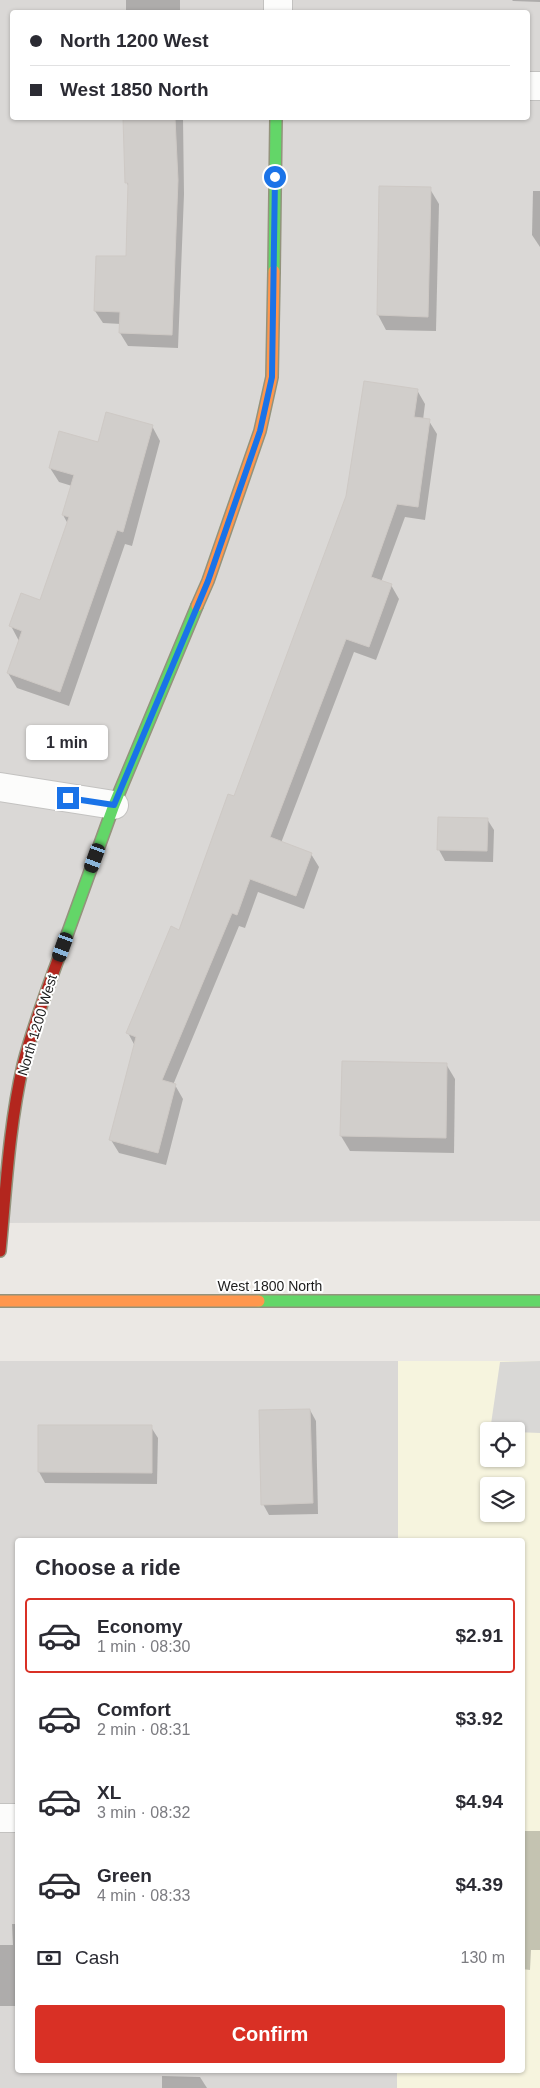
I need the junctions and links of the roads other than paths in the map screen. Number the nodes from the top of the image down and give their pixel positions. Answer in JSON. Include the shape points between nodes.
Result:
{"nodes":[{"id":1,"x":276,"y":120,"type":"edge"},
{"id":2,"x":0,"y":788,"type":"edge"},
{"id":3,"x":114,"y":805,"type":"junction"},
{"id":4,"x":0,"y":1251,"type":"edge"},
{"id":5,"x":0,"y":1301,"type":"edge"},
{"id":6,"x":540,"y":1301,"type":"edge"},
{"id":7,"x":0,"y":1818,"type":"edge"},
{"id":8,"x":15,"y":1818,"type":"edge"}],
"edges":[{"from":1,"to":3,"type":"street","name":"North 1200 West","via":[[272,377],[260,431],[208,581]]},
{"from":2,"to":3,"type":"street"},
{"from":3,"to":4,"type":"street","name":"North 1200 West","via":[[23,1065],[14,1114]]},
{"from":5,"to":6,"type":"street","name":"West 1800 North"},
{"from":7,"to":8,"type":"street"}]}
